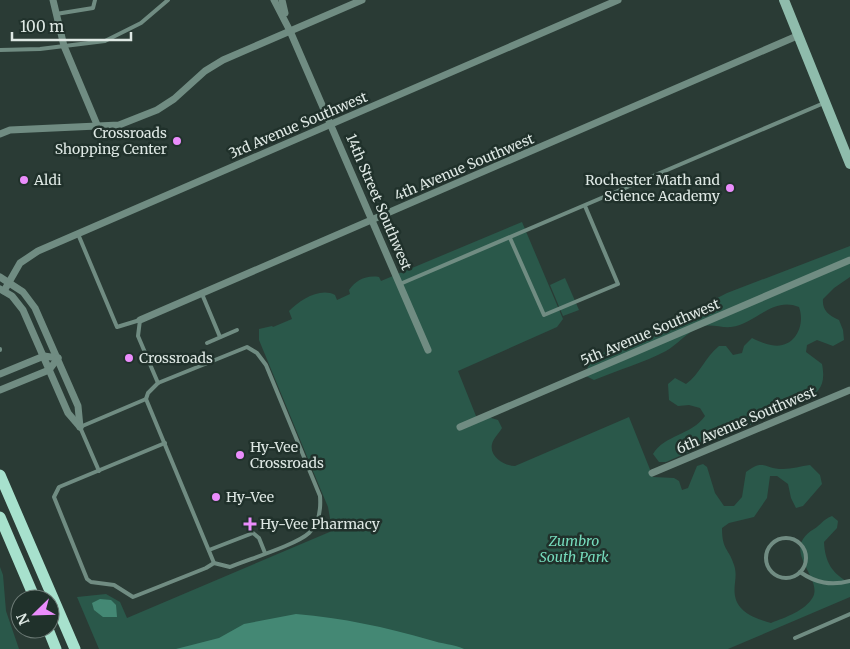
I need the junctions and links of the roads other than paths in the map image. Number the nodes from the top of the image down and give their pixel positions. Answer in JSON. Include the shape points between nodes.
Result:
{"nodes":[{"id":1,"x":53,"y":0,"type":"edge"},
{"id":2,"x":95,"y":0,"type":"edge"},
{"id":3,"x":168,"y":0,"type":"edge"},
{"id":4,"x":274,"y":0,"type":"edge"},
{"id":5,"x":282,"y":0,"type":"edge"},
{"id":6,"x":362,"y":0,"type":"edge"},
{"id":7,"x":618,"y":0,"type":"edge"},
{"id":8,"x":784,"y":0,"type":"edge"},
{"id":9,"x":56,"y":14,"type":"junction"},
{"id":10,"x":286,"y":21,"type":"junction"},
{"id":11,"x":290,"y":31,"type":"junction"},
{"id":12,"x":798,"y":36,"type":"junction"},
{"id":13,"x":64,"y":46,"type":"junction"},
{"id":14,"x":0,"y":50,"type":"edge"},
{"id":15,"x":824,"y":103,"type":"junction"},
{"id":16,"x":331,"y":124,"type":"junction"},
{"id":17,"x":98,"y":126,"type":"junction"},
{"id":18,"x":0,"y":134,"type":"edge"},
{"id":19,"x":850,"y":164,"type":"edge"},
{"id":20,"x":585,"y":206,"type":"junction"},
{"id":21,"x":372,"y":220,"type":"junction"},
{"id":22,"x":78,"y":234,"type":"junction"},
{"id":23,"x":510,"y":238,"type":"junction"},
{"id":24,"x":850,"y":260,"type":"edge"},
{"id":25,"x":0,"y":277,"type":"edge"},
{"id":26,"x":9,"y":281,"type":"junction"},
{"id":27,"x":400,"y":284,"type":"junction"},
{"id":28,"x":2,"y":290,"type":"edge"},
{"id":29,"x":202,"y":294,"type":"junction"},
{"id":30,"x":140,"y":320,"type":"junction"},
{"id":31,"x":237,"y":330,"type":"dead end"},
{"id":32,"x":220,"y":337,"type":"junction"},
{"id":33,"x":207,"y":343,"type":"dead end"},
{"id":34,"x":428,"y":350,"type":"dead end"},
{"id":35,"x":44,"y":356,"type":"junction"},
{"id":36,"x":58,"y":358,"type":"junction"},
{"id":37,"x":50,"y":370,"type":"junction"},
{"id":38,"x":0,"y":374,"type":"edge"},
{"id":39,"x":158,"y":383,"type":"junction"},
{"id":40,"x":0,"y":390,"type":"edge"},
{"id":41,"x":850,"y":390,"type":"edge"},
{"id":42,"x":146,"y":399,"type":"junction"},
{"id":43,"x":80,"y":427,"type":"junction"},
{"id":44,"x":460,"y":427,"type":"dead end"},
{"id":45,"x":165,"y":443,"type":"junction"},
{"id":46,"x":99,"y":471,"type":"junction"},
{"id":47,"x":652,"y":473,"type":"dead end"},
{"id":48,"x":0,"y":475,"type":"edge"},
{"id":49,"x":0,"y":517,"type":"edge"},
{"id":50,"x":209,"y":550,"type":"junction"},
{"id":51,"x":266,"y":553,"type":"junction"},
{"id":52,"x":214,"y":563,"type":"junction"},
{"id":53,"x":800,"y":572,"type":"junction"},
{"id":54,"x":850,"y":580,"type":"edge"},
{"id":55,"x":31,"y":589,"type":"edge"},
{"id":56,"x":850,"y":614,"type":"edge"},
{"id":57,"x":796,"y":638,"type":"dead end"},
{"id":58,"x":75,"y":649,"type":"edge"}],
"edges":[{"from":1,"to":9,"type":"street"},
{"from":2,"to":9,"type":"lane","via":[[93,8]]},
{"from":3,"to":13,"type":"lane","via":[[141,22],[105,41]]},
{"from":4,"to":10,"type":"street","name":"14th Street Southwest"},
{"from":5,"to":10,"type":"street","name":"14th Street Southwest"},
{"from":6,"to":11,"type":"street"},
{"from":7,"to":16,"type":"street","name":"3rd Avenue Southwest"},
{"from":8,"to":12,"type":"main road"},
{"from":9,"to":13,"type":"street"},
{"from":10,"to":11,"type":"street","name":"14th Street Southwest"},
{"from":11,"to":16,"type":"street","name":"14th Street Southwest"},
{"from":11,"to":17,"type":"street","via":[[223,60],[157,110],[119,125]]},
{"from":12,"to":15,"type":"main road"},
{"from":12,"to":21,"type":"street","name":"4th Avenue Southwest"},
{"from":13,"to":14,"type":"lane"},
{"from":13,"to":17,"type":"street"},
{"from":15,"to":19,"type":"main road"},
{"from":15,"to":20,"type":"lane"},
{"from":16,"to":21,"type":"street","name":"14th Street Southwest"},
{"from":16,"to":22,"type":"street","name":"3rd Avenue Southwest"},
{"from":17,"to":18,"type":"street","via":[[10,130]]},
{"from":20,"to":23,"type":"lane"},
{"from":20,"to":23,"type":"lane","via":[[618,284],[544,315]]},
{"from":21,"to":27,"type":"street","name":"14th Street Southwest"},
{"from":21,"to":29,"type":"street","name":"4th Avenue Southwest"},
{"from":22,"to":26,"type":"street","name":"3rd Avenue Southwest","via":[[27,257]]},
{"from":22,"to":30,"type":"lane","via":[[117,327]]},
{"from":23,"to":27,"type":"lane"},
{"from":24,"to":44,"type":"street","name":"5th Avenue Southwest"},
{"from":25,"to":26,"type":"street"},
{"from":26,"to":28,"type":"street","name":"3rd Avenue Southwest"},
{"from":26,"to":36,"type":"street","via":[[32,303]]},
{"from":27,"to":34,"type":"street","name":"14th Street Southwest"},
{"from":28,"to":35,"type":"street","via":[[23,310]]},
{"from":29,"to":30,"type":"street","name":"4th Avenue Southwest"},
{"from":29,"to":32,"type":"lane"},
{"from":30,"to":39,"type":"lane","via":[[138,336]]},
{"from":31,"to":32,"type":"lane"},
{"from":32,"to":33,"type":"lane"},
{"from":35,"to":36,"type":"street"},
{"from":35,"to":37,"type":"street"},
{"from":35,"to":38,"type":"street"},
{"from":36,"to":37,"type":"street"},
{"from":36,"to":43,"type":"street","via":[[78,406]]},
{"from":37,"to":40,"type":"street"},
{"from":37,"to":43,"type":"street","via":[[68,413]]},
{"from":39,"to":42,"type":"lane"},
{"from":39,"to":51,"type":"lane","via":[[242,348],[251,349],[262,357],[321,504],[318,519],[309,533]]},
{"from":41,"to":47,"type":"street","name":"6th Avenue Southwest"},
{"from":42,"to":43,"type":"lane"},
{"from":42,"to":45,"type":"lane"},
{"from":43,"to":46,"type":"lane"},
{"from":45,"to":46,"type":"lane"},
{"from":45,"to":50,"type":"lane"},
{"from":46,"to":52,"type":"lane","via":[[59,487],[54,497],[90,582],[114,585],[128,595],[138,597]]},
{"from":48,"to":58,"type":"main road"},
{"from":49,"to":55,"type":"main road"},
{"from":50,"to":51,"type":"lane","via":[[253,533],[260,538]]},
{"from":50,"to":52,"type":"lane"},
{"from":51,"to":52,"type":"lane","via":[[230,567]]},
{"from":53,"to":53,"type":"lane","via":[[806,559],[799,543],[783,538],[770,546],[766,561],[773,572],[786,577]]},
{"from":53,"to":54,"type":"lane","via":[[821,583]]},
{"from":56,"to":57,"type":"lane"}]}
